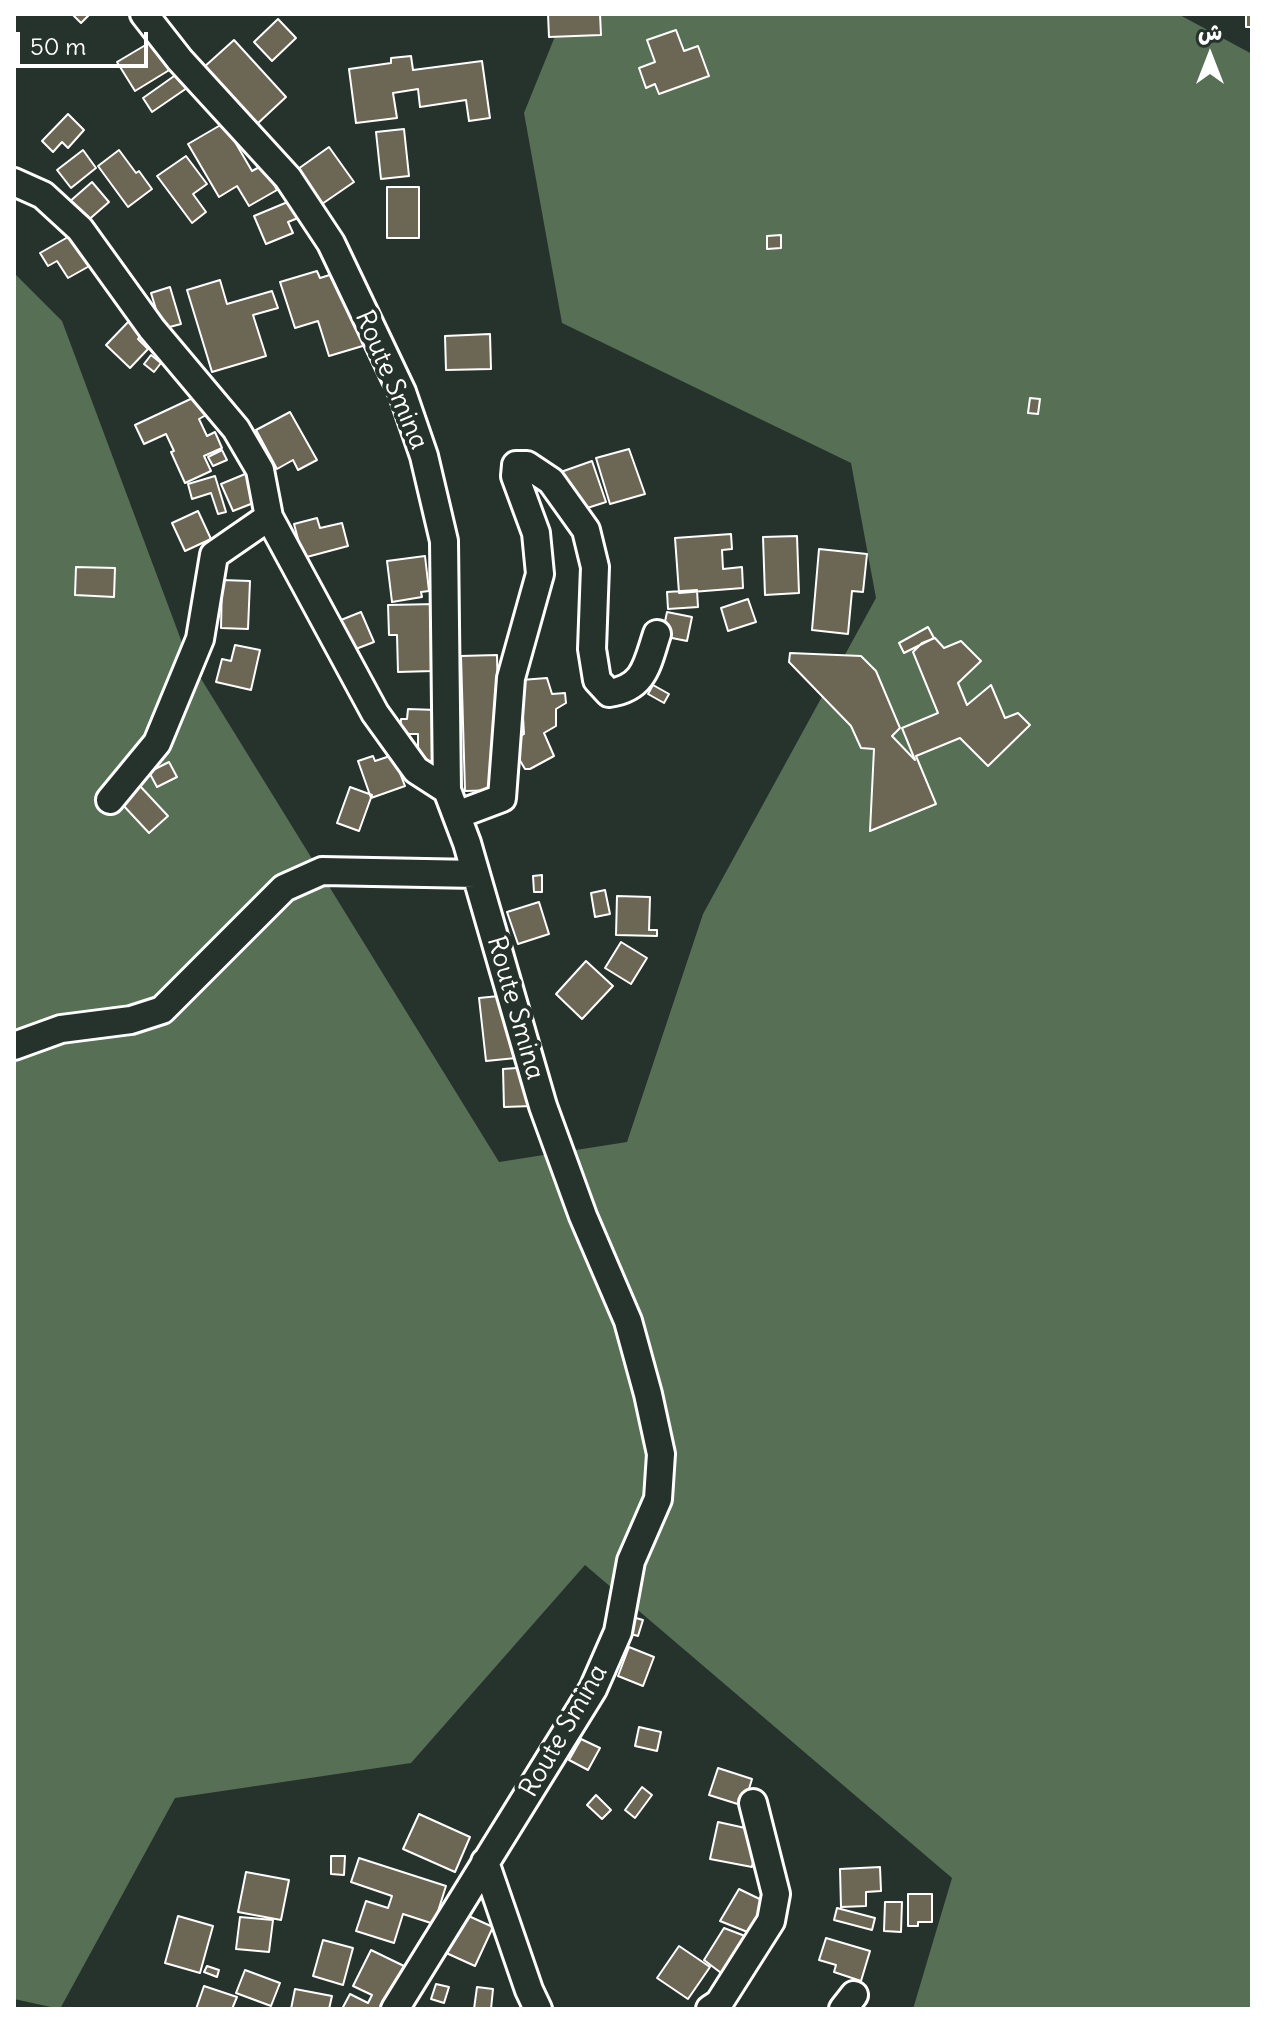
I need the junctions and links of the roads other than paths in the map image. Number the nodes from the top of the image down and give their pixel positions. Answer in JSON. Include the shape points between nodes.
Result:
{"nodes":[{"id":1,"x":144,"y":14,"type":"edge"},
{"id":2,"x":14,"y":182,"type":"edge"},
{"id":3,"x":269,"y":517,"type":"junction"},
{"id":4,"x":657,"y":634,"type":"dead end"},
{"id":5,"x":110,"y":800,"type":"dead end"},
{"id":6,"x":452,"y":802,"type":"junction"},
{"id":7,"x":476,"y":874,"type":"junction"},
{"id":8,"x":14,"y":1046,"type":"edge"},
{"id":9,"x":753,"y":1803,"type":"dead end"},
{"id":10,"x":485,"y":1862,"type":"junction"},
{"id":11,"x":721,"y":2007,"type":"edge"},
{"id":12,"x":395,"y":2009,"type":"edge"},
{"id":13,"x":538,"y":2009,"type":"edge"}],
"edges":[{"from":1,"to":6,"type":"street","name":"Route Smina","via":[[288,178],[331,243],[402,392],[444,541]]},
{"from":2,"to":3,"type":"street","via":[[43,195],[80,229],[152,329],[236,429],[260,470]]},
{"from":3,"to":5,"type":"street","via":[[214,555],[200,639],[157,743]]},
{"from":3,"to":6,"type":"street","via":[[375,713],[416,770]]},
{"from":4,"to":6,"type":"street","via":[[643,674],[627,690],[609,693],[597,680],[592,649],[595,567],[586,530],[551,481],[527,465],[516,465],[515,476],[536,533],[540,574],[511,678],[502,798]]},
{"from":6,"to":7,"type":"street","name":"Route Smina"},
{"from":7,"to":8,"type":"street","via":[[322,871],[284,888],[162,1010],[131,1020],[61,1029]]},
{"from":7,"to":10,"type":"street","name":"Route Smina","via":[[543,1106],[628,1321],[661,1454],[658,1499],[631,1561],[618,1632],[593,1689]]},
{"from":9,"to":11,"type":"street","via":[[776,1894],[771,1921]]},
{"from":10,"to":12,"type":"street","name":"Route Smina"},
{"from":10,"to":13,"type":"street"}]}
